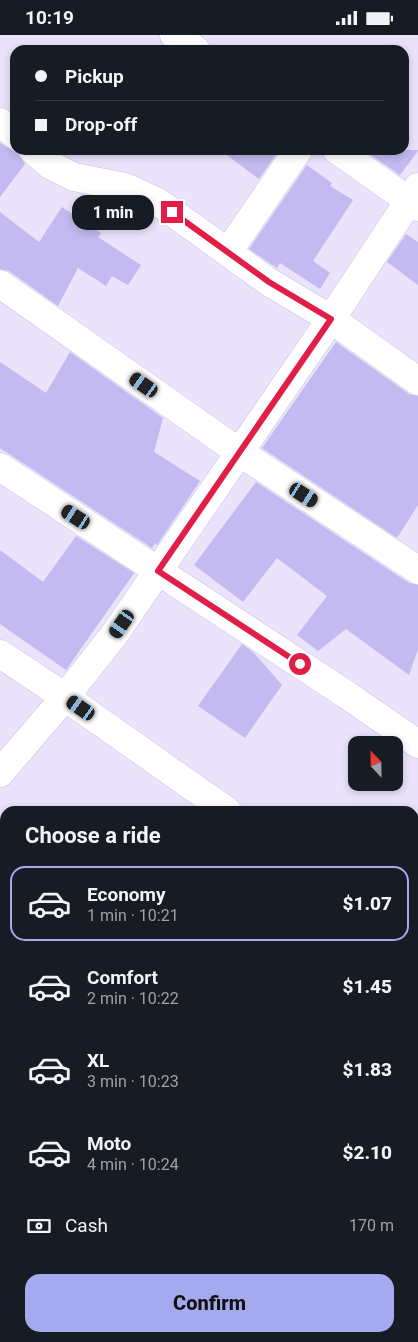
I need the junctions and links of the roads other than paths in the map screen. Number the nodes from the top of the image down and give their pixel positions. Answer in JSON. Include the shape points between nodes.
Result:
{"nodes":[{"id":1,"x":174,"y":35,"type":"edge"},
{"id":2,"x":189,"y":45,"type":"edge"},
{"id":3,"x":0,"y":121,"type":"edge"},
{"id":4,"x":10,"y":130,"type":"edge"},
{"id":5,"x":39,"y":155,"type":"edge"},
{"id":6,"x":295,"y":155,"type":"edge"},
{"id":7,"x":345,"y":155,"type":"edge"},
{"id":8,"x":415,"y":199,"type":"edge"},
{"id":9,"x":228,"y":252,"type":"junction"},
{"id":10,"x":0,"y":284,"type":"edge"},
{"id":11,"x":331,"y":319,"type":"junction"},
{"id":12,"x":418,"y":381,"type":"edge"},
{"id":13,"x":239,"y":452,"type":"junction"},
{"id":14,"x":0,"y":467,"type":"edge"},
{"id":15,"x":158,"y":571,"type":"junction"},
{"id":16,"x":418,"y":571,"type":"edge"},
{"id":17,"x":0,"y":654,"type":"edge"},
{"id":18,"x":65,"y":697,"type":"junction"},
{"id":19,"x":418,"y":744,"type":"edge"},
{"id":20,"x":0,"y":773,"type":"edge"},
{"id":21,"x":219,"y":806,"type":"edge"}],
"edges":[{"from":1,"to":2,"type":"street"},
{"from":3,"to":4,"type":"street"},
{"from":5,"to":9,"type":"street","via":[[74,177],[125,187],[158,202]]},
{"from":6,"to":9,"type":"street"},
{"from":7,"to":8,"type":"street"},
{"from":8,"to":11,"type":"street"},
{"from":9,"to":11,"type":"street","via":[[269,282]]},
{"from":10,"to":13,"type":"street"},
{"from":11,"to":12,"type":"street"},
{"from":11,"to":13,"type":"street"},
{"from":13,"to":15,"type":"street"},
{"from":13,"to":16,"type":"street"},
{"from":14,"to":15,"type":"street"},
{"from":15,"to":18,"type":"street","via":[[114,635]]},
{"from":15,"to":19,"type":"street"},
{"from":17,"to":18,"type":"street"},
{"from":18,"to":20,"type":"street"},
{"from":18,"to":21,"type":"street"}]}
